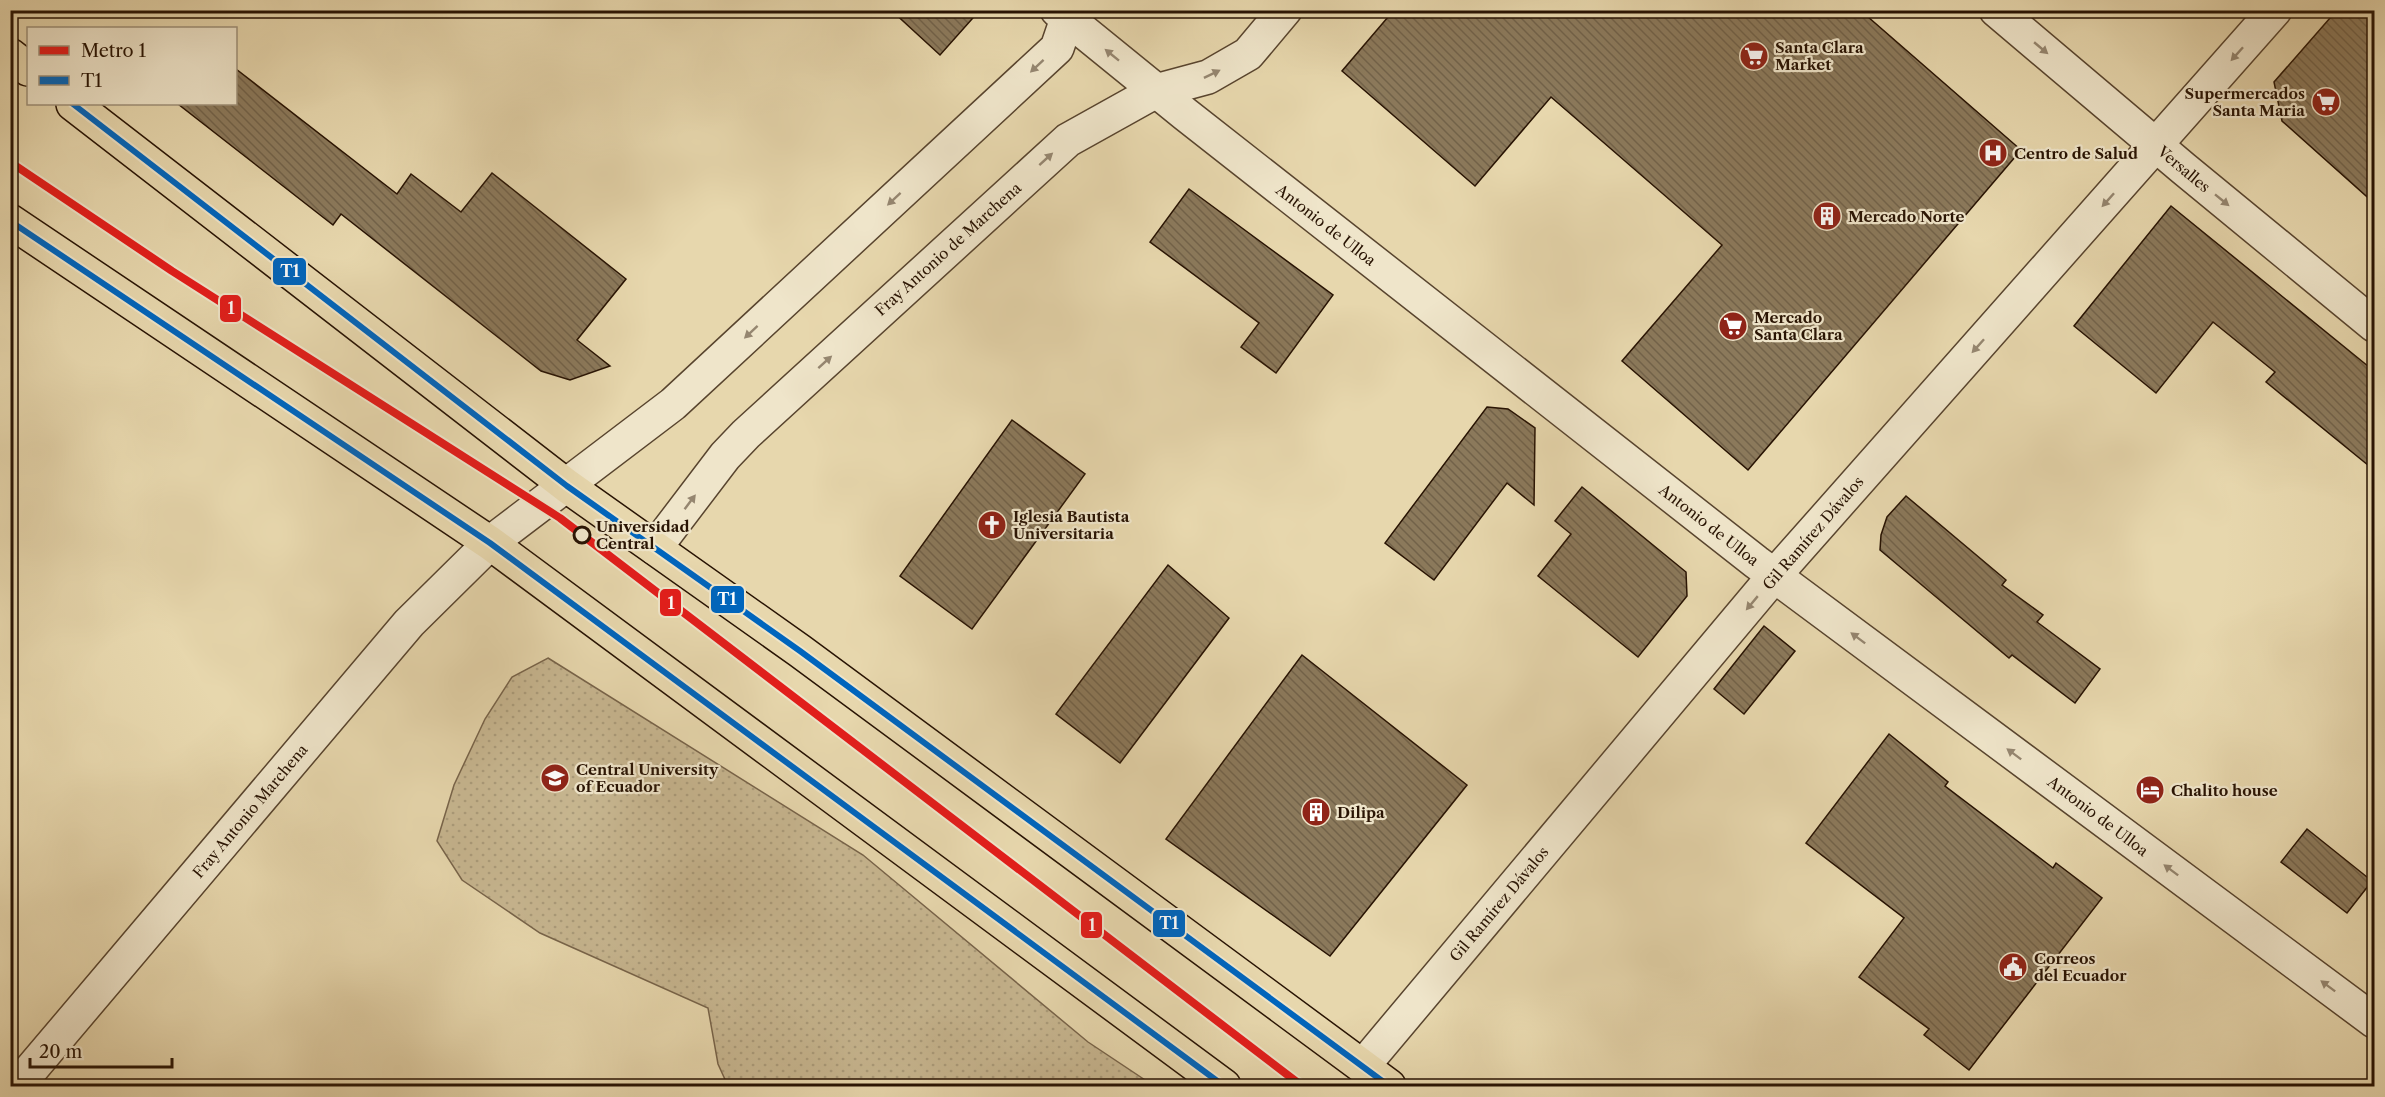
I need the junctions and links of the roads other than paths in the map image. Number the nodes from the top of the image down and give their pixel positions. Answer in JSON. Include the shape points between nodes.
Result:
{"nodes":[{"id":1,"x":1285,"y":10,"type":"edge"},
{"id":2,"x":1996,"y":10,"type":"edge"},
{"id":3,"x":2276,"y":10,"type":"edge"},
{"id":4,"x":1065,"y":13,"type":"edge"},
{"id":5,"x":10,"y":55,"type":"edge"},
{"id":6,"x":27,"y":68,"type":"edge"},
{"id":7,"x":1156,"y":91,"type":"junction"},
{"id":8,"x":74,"y":105,"type":"edge"},
{"id":9,"x":2156,"y":145,"type":"junction"},
{"id":10,"x":10,"y":220,"type":"edge"},
{"id":11,"x":2374,"y":325,"type":"edge"},
{"id":12,"x":567,"y":486,"type":"junction"},
{"id":13,"x":490,"y":543,"type":"junction"},
{"id":14,"x":655,"y":548,"type":"junction"},
{"id":15,"x":1774,"y":576,"type":"junction"},
{"id":16,"x":2374,"y":1021,"type":"edge"},
{"id":17,"x":1363,"y":1066,"type":"junction"},
{"id":18,"x":17,"y":1086,"type":"edge"},
{"id":19,"x":1224,"y":1086,"type":"edge"},
{"id":20,"x":1389,"y":1086,"type":"edge"}],
"edges":[{"from":7,"to":1,"type":"street","name":"Fray Antonio de Marchena","one_way":true,"via":[[1208,77],[1248,54]]},
{"from":2,"to":9,"type":"street","name":"Versalles","one_way":true},
{"from":3,"to":9,"type":"street","name":"Gil Ramírez Dávalos","one_way":true},
{"from":7,"to":4,"type":"street","name":"Antonio de Ulloa","one_way":true},
{"from":4,"to":12,"type":"street","one_way":true,"via":[[1056,48],[673,404]]},
{"from":5,"to":6,"type":"main road"},
{"from":14,"to":7,"type":"street","name":"Fray Antonio de Marchena","one_way":true,"via":[[746,434],[1068,140]]},
{"from":7,"to":15,"type":"street","name":"Antonio de Ulloa"},
{"from":8,"to":12,"type":"main road"},
{"from":9,"to":11,"type":"street","name":"Versalles","one_way":true},
{"from":9,"to":15,"type":"street","name":"Gil Ramírez Dávalos","one_way":true},
{"from":10,"to":13,"type":"main road"},
{"from":12,"to":13,"type":"street"},
{"from":12,"to":14,"type":"main road"},
{"from":13,"to":18,"type":"street","name":"Fray Antonio Marchena","via":[[409,623]]},
{"from":13,"to":19,"type":"main road"},
{"from":14,"to":17,"type":"main road"},
{"from":16,"to":15,"type":"street","name":"Antonio de Ulloa","one_way":true},
{"from":15,"to":17,"type":"street","name":"Gil Ramírez Dávalos","one_way":true},
{"from":17,"to":20,"type":"main road"}]}
